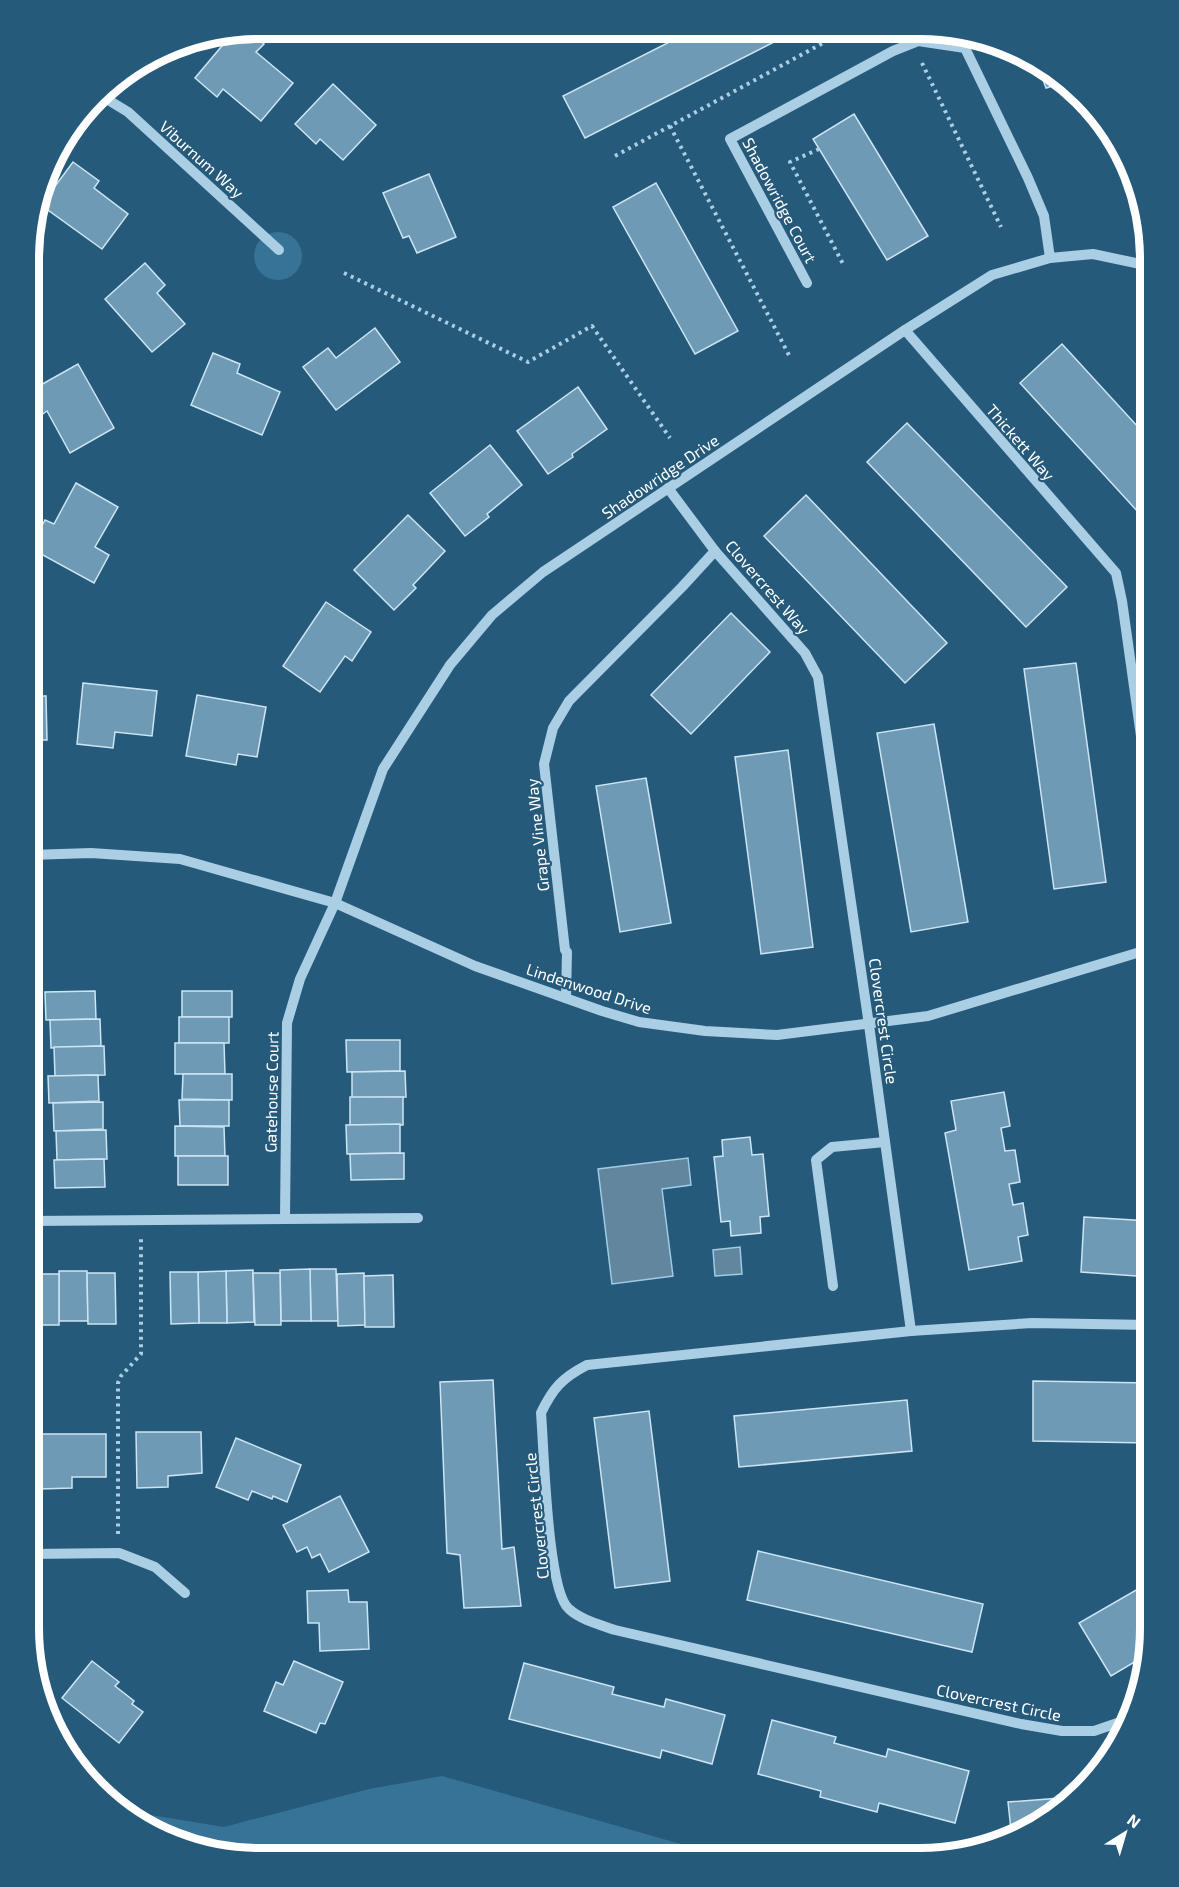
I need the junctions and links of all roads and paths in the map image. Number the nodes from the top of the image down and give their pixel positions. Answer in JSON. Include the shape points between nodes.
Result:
{"nodes":[{"id":1,"x":830,"y":39,"type":"edge"},
{"id":2,"x":966,"y":44,"type":"edge"},
{"id":3,"x":965,"y":48,"type":"junction"},
{"id":4,"x":922,"y":62,"type":"dead end"},
{"id":5,"x":108,"y":99,"type":"edge"},
{"id":6,"x":670,"y":126,"type":"junction"},
{"id":7,"x":819,"y":150,"type":"dead end"},
{"id":8,"x":615,"y":156,"type":"dead end"},
{"id":9,"x":1001,"y":227,"type":"dead end"},
{"id":10,"x":279,"y":250,"type":"dead end"},
{"id":11,"x":1050,"y":258,"type":"junction"},
{"id":12,"x":843,"y":264,"type":"dead end"},
{"id":13,"x":1140,"y":264,"type":"edge"},
{"id":14,"x":344,"y":273,"type":"dead end"},
{"id":15,"x":807,"y":283,"type":"dead end"},
{"id":16,"x":905,"y":330,"type":"junction"},
{"id":17,"x":791,"y":359,"type":"dead end"},
{"id":18,"x":670,"y":438,"type":"dead end"},
{"id":19,"x":668,"y":488,"type":"junction"},
{"id":20,"x":715,"y":551,"type":"junction"},
{"id":21,"x":824,"y":716,"type":"joint"},
{"id":22,"x":1140,"y":729,"type":"edge"},
{"id":23,"x":39,"y":855,"type":"edge"},
{"id":24,"x":335,"y":903,"type":"junction"},
{"id":25,"x":1140,"y":952,"type":"edge"},
{"id":26,"x":566,"y":998,"type":"junction"},
{"id":27,"x":869,"y":1025,"type":"junction"},
{"id":28,"x":885,"y":1142,"type":"junction"},
{"id":29,"x":285,"y":1218,"type":"junction"},
{"id":30,"x":418,"y":1218,"type":"dead end"},
{"id":31,"x":141,"y":1220,"type":"junction"},
{"id":32,"x":39,"y":1221,"type":"edge"},
{"id":33,"x":833,"y":1286,"type":"dead end"},
{"id":34,"x":1140,"y":1325,"type":"edge"},
{"id":35,"x":911,"y":1331,"type":"junction"},
{"id":36,"x":119,"y":1553,"type":"junction"},
{"id":37,"x":39,"y":1554,"type":"edge"},
{"id":38,"x":185,"y":1593,"type":"dead end"},
{"id":39,"x":1118,"y":1723,"type":"edge"}],
"edges":[{"from":1,"to":6,"type":"path"},
{"from":2,"to":3,"type":"street"},
{"from":3,"to":11,"type":"street","via":[[1044,216]]},
{"from":3,"to":15,"type":"street","name":"Shadowridge Court","via":[[918,41],[730,139]]},
{"from":4,"to":9,"type":"path"},
{"from":5,"to":10,"type":"street","name":"Viburnum Way","via":[[128,112]]},
{"from":6,"to":8,"type":"path"},
{"from":6,"to":17,"type":"path"},
{"from":7,"to":12,"type":"path","via":[[790,162]]},
{"from":11,"to":13,"type":"street","name":"Shadowridge Drive","via":[[1093,255]]},
{"from":11,"to":16,"type":"street","name":"Shadowridge Drive","via":[[992,275]]},
{"from":14,"to":18,"type":"path","via":[[528,362],[592,326]]},
{"from":16,"to":19,"type":"street","name":"Shadowridge Drive"},
{"from":16,"to":22,"type":"street","name":"Thickett Way","via":[[1116,573]]},
{"from":19,"to":20,"type":"street","name":"Clovercrest Way"},
{"from":19,"to":24,"type":"street","name":"Shadowridge Drive","via":[[543,572],[492,615],[450,665],[383,769]]},
{"from":20,"to":21,"type":"street","name":"Clovercrest Way","via":[[805,653],[818,677]]},
{"from":20,"to":26,"type":"street","name":"Grape Vine Way","via":[[569,701],[553,728],[544,764],[567,951]]},
{"from":21,"to":27,"type":"street","name":"Clovercrest Circle"},
{"from":23,"to":24,"type":"street","name":"Lindenwood Drive","via":[[91,853],[180,859]]},
{"from":24,"to":26,"type":"street","name":"Lindenwood Drive","via":[[475,966]]},
{"from":24,"to":29,"type":"street","name":"Gatehouse Court","via":[[300,979],[287,1023]]},
{"from":25,"to":27,"type":"street","name":"Lindenwood Drive","via":[[928,1016]]},
{"from":26,"to":27,"type":"street","name":"Lindenwood Drive","via":[[639,1022],[705,1031],[777,1035]]},
{"from":27,"to":28,"type":"street","name":"Clovercrest Circle"},
{"from":28,"to":33,"type":"street","via":[[832,1147],[816,1160]]},
{"from":28,"to":35,"type":"street","name":"Clovercrest Circle"},
{"from":29,"to":30,"type":"street"},
{"from":29,"to":31,"type":"street"},
{"from":31,"to":32,"type":"street"},
{"from":31,"to":36,"type":"path","via":[[141,1354],[118,1383]]},
{"from":34,"to":35,"type":"street","name":"Clovercrest Circle","via":[[1032,1323]]},
{"from":35,"to":39,"type":"street","name":"Clovercrest Circle","via":[[587,1365],[567,1375],[542,1413],[552,1562],[559,1592],[568,1609],[615,1630],[1021,1724],[1062,1731],[1094,1731]]},
{"from":36,"to":37,"type":"street"},
{"from":36,"to":38,"type":"street","via":[[154,1567]]}]}
